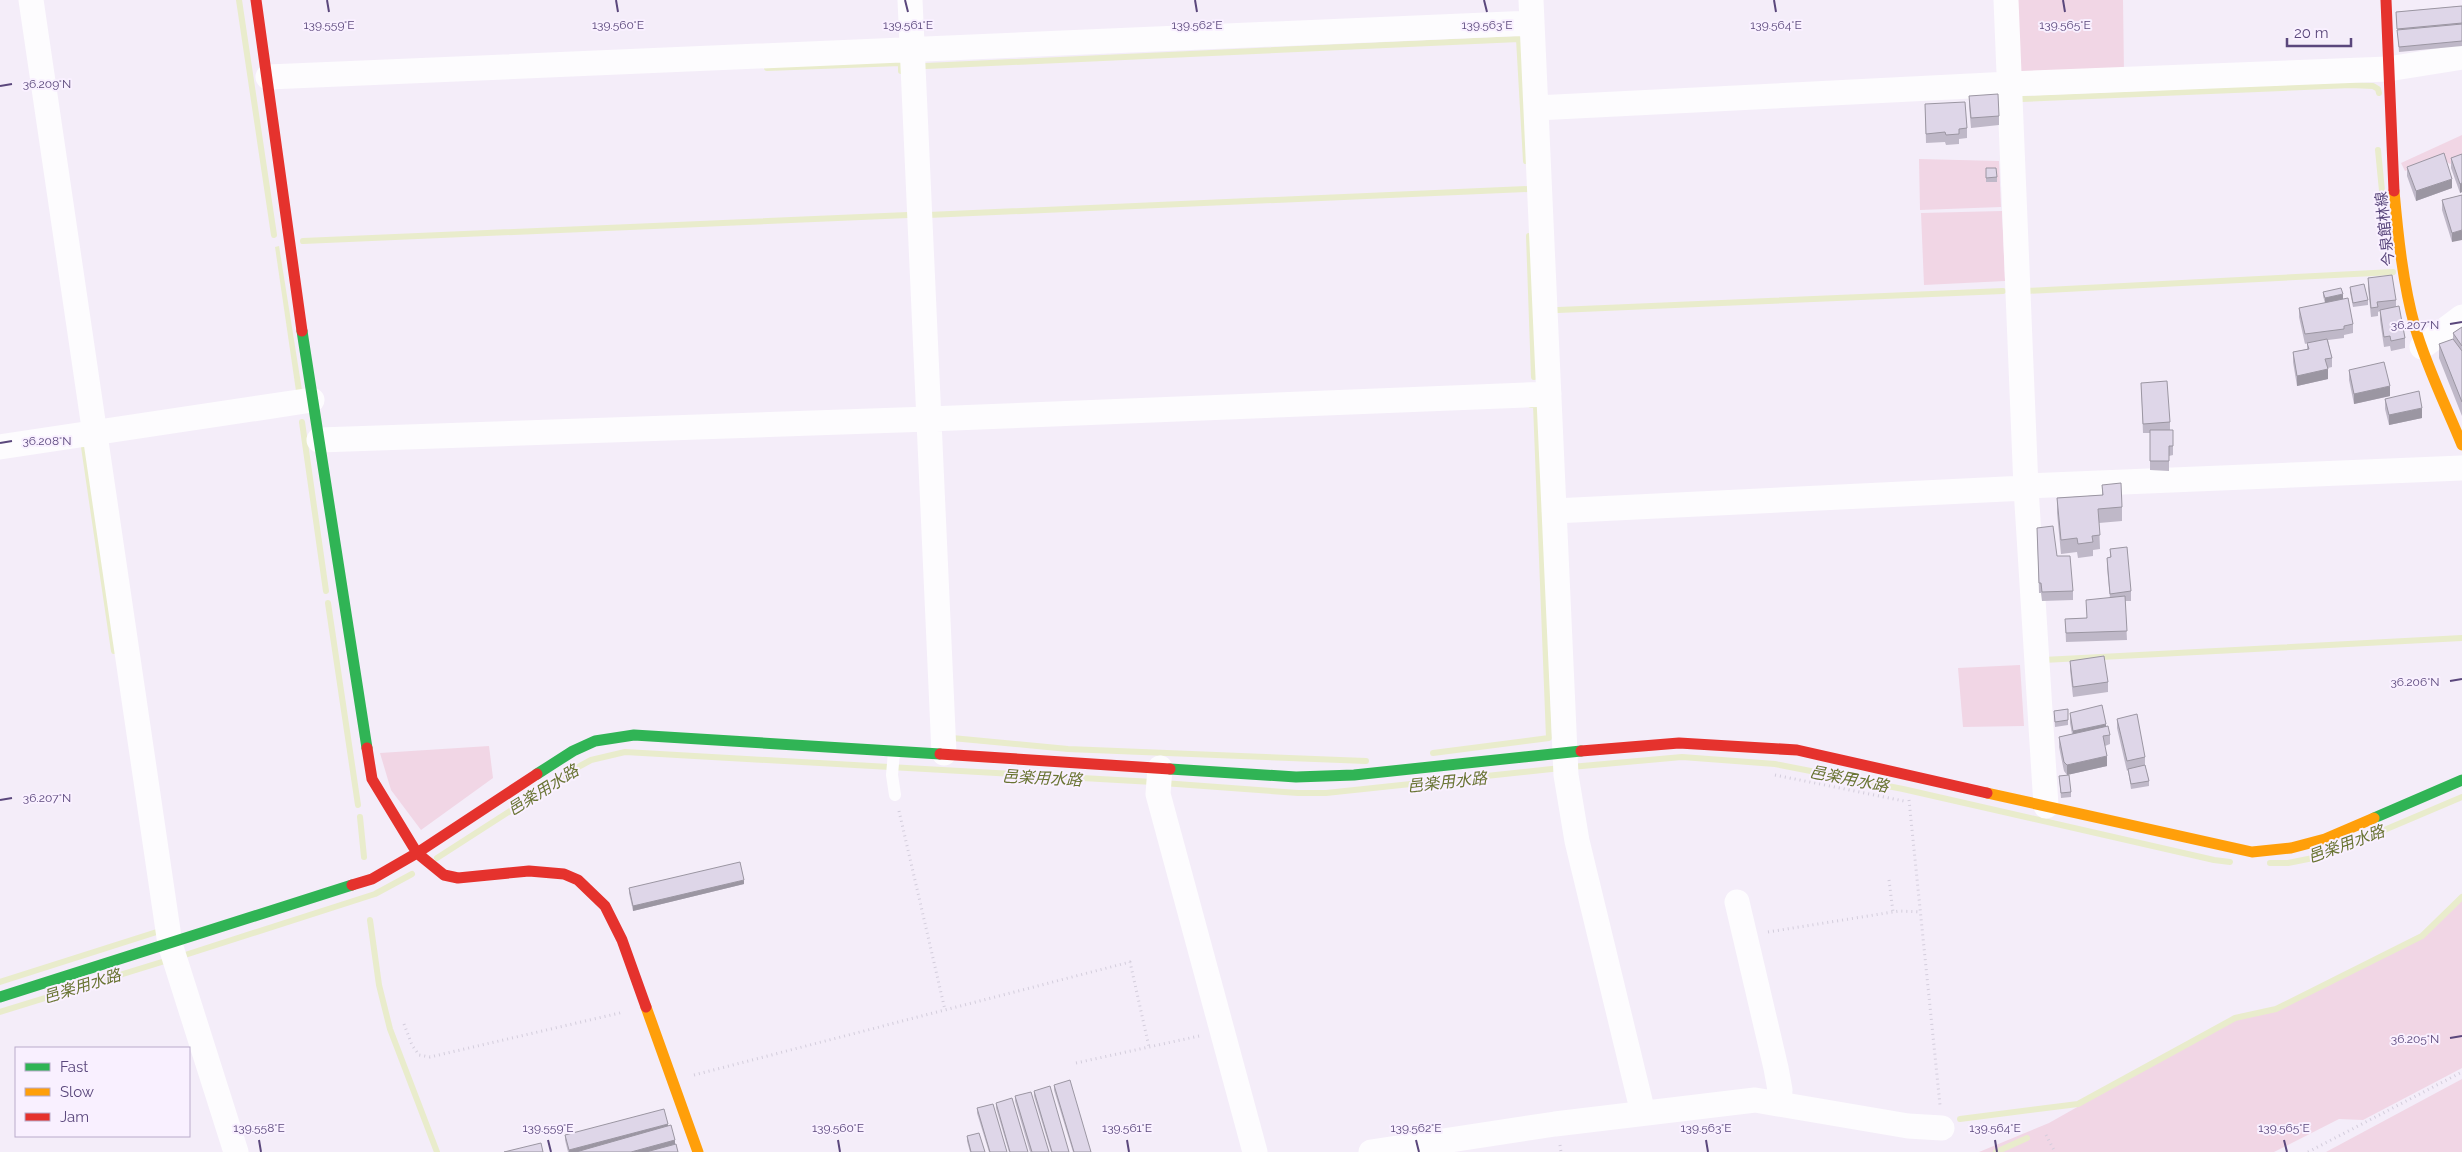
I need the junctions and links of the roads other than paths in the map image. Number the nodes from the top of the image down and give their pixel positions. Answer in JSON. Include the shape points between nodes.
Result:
{"nodes":[{"id":1,"x":31,"y":0,"type":"edge"},
{"id":2,"x":256,"y":0,"type":"edge"},
{"id":3,"x":910,"y":0,"type":"edge"},
{"id":4,"x":2006,"y":0,"type":"edge"},
{"id":5,"x":2386,"y":0,"type":"edge"},
{"id":6,"x":1531,"y":12,"type":"edge"},
{"id":7,"x":912,"y":51,"type":"junction"},
{"id":8,"x":2462,"y":57,"type":"edge"},
{"id":9,"x":2388,"y":69,"type":"junction"},
{"id":10,"x":268,"y":77,"type":"junction"},
{"id":11,"x":2010,"y":84,"type":"junction"},
{"id":12,"x":1536,"y":108,"type":"junction"},
{"id":13,"x":2462,"y":317,"type":"edge"},
{"id":14,"x":2422,"y":347,"type":"junction"},
{"id":15,"x":1548,"y":394,"type":"junction"},
{"id":16,"x":312,"y":400,"type":"junction"},
{"id":17,"x":929,"y":420,"type":"junction"},
{"id":18,"x":94,"y":434,"type":"junction"},
{"id":19,"x":319,"y":440,"type":"junction"},
{"id":20,"x":2462,"y":445,"type":"edge"},
{"id":21,"x":0,"y":447,"type":"edge"},
{"id":22,"x":2462,"y":468,"type":"edge"},
{"id":23,"x":2026,"y":487,"type":"junction"},
{"id":24,"x":1554,"y":511,"type":"junction"},
{"id":25,"x":944,"y":753,"type":"junction"},
{"id":26,"x":894,"y":761,"type":"junction"},
{"id":27,"x":1565,"y":762,"type":"junction"},
{"id":28,"x":1159,"y":778,"type":"junction"},
{"id":29,"x":2462,"y":780,"type":"edge"},
{"id":30,"x":895,"y":795,"type":"road end"},
{"id":31,"x":2046,"y":806,"type":"junction"},
{"id":32,"x":417,"y":853,"type":"junction"},
{"id":33,"x":1737,"y":902,"type":"dead end"},
{"id":34,"x":170,"y":944,"type":"junction"},
{"id":35,"x":0,"y":998,"type":"edge"},
{"id":36,"x":1779,"y":1103,"type":"junction"},
{"id":37,"x":1643,"y":1113,"type":"junction"},
{"id":38,"x":1942,"y":1128,"type":"road end"},
{"id":39,"x":236,"y":1152,"type":"edge"},
{"id":40,"x":698,"y":1152,"type":"edge"},
{"id":41,"x":1255,"y":1152,"type":"edge"},
{"id":42,"x":1371,"y":1152,"type":"edge"}],
"edges":[{"from":1,"to":18,"type":"street"},
{"from":2,"to":10,"type":"street"},
{"from":3,"to":7,"type":"street"},
{"from":4,"to":11,"type":"street"},
{"from":5,"to":9,"type":"street","name":"今泉館林線"},
{"from":6,"to":7,"type":"street"},
{"from":6,"to":12,"type":"street"},
{"from":7,"to":10,"type":"street"},
{"from":7,"to":17,"type":"street"},
{"from":8,"to":9,"type":"street"},
{"from":9,"to":11,"type":"street"},
{"from":9,"to":14,"type":"street","name":"今泉館林線","via":[[2400,243],[2411,311]]},
{"from":10,"to":16,"type":"street"},
{"from":11,"to":12,"type":"street"},
{"from":11,"to":23,"type":"street"},
{"from":12,"to":15,"type":"street"},
{"from":13,"to":14,"type":"street"},
{"from":14,"to":20,"type":"street","name":"今泉館林線"},
{"from":15,"to":17,"type":"street"},
{"from":15,"to":24,"type":"street"},
{"from":16,"to":18,"type":"street"},
{"from":16,"to":19,"type":"street"},
{"from":17,"to":19,"type":"street"},
{"from":17,"to":25,"type":"street"},
{"from":18,"to":21,"type":"street"},
{"from":18,"to":34,"type":"street"},
{"from":19,"to":32,"type":"street","via":[[372,780]]},
{"from":22,"to":23,"type":"street"},
{"from":23,"to":24,"type":"street"},
{"from":23,"to":31,"type":"street"},
{"from":24,"to":27,"type":"street"},
{"from":25,"to":26,"type":"street"},
{"from":25,"to":28,"type":"street"},
{"from":26,"to":30,"type":"lane"},
{"from":26,"to":32,"type":"street","via":[[661,736],[611,737],[573,751]]},
{"from":27,"to":28,"type":"street","via":[[1354,775]]},
{"from":27,"to":31,"type":"street","via":[[1679,743],[1797,750]]},
{"from":27,"to":37,"type":"street","via":[[1576,842]]},
{"from":28,"to":41,"type":"street"},
{"from":29,"to":31,"type":"street","via":[[2325,838],[2291,848],[2252,852]]},
{"from":32,"to":34,"type":"street","via":[[372,879]]},
{"from":32,"to":40,"type":"street","via":[[435,870],[458,878],[548,871],[564,874],[578,880],[605,906],[622,940]]},
{"from":33,"to":36,"type":"street","via":[[1776,1068]]},
{"from":34,"to":35,"type":"street"},
{"from":34,"to":39,"type":"street"},
{"from":36,"to":37,"type":"street","via":[[1755,1100]]},
{"from":36,"to":38,"type":"street","via":[[1908,1126]]},
{"from":37,"to":42,"type":"street"}]}
